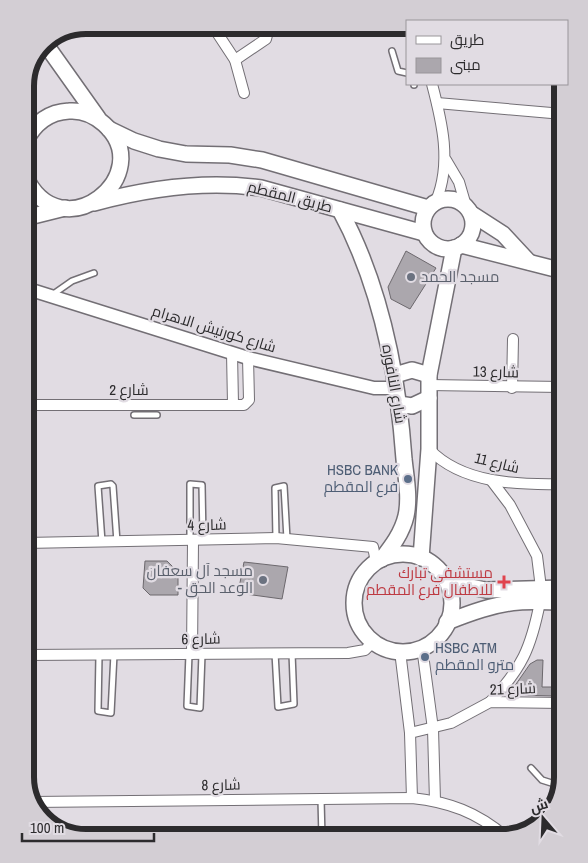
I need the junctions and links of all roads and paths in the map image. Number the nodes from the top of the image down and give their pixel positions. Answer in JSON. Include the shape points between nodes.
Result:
{"nodes":[{"id":1,"x":218,"y":34,"type":"edge"},
{"id":2,"x":267,"y":34,"type":"edge"},
{"id":3,"x":49,"y":49,"type":"edge"},
{"id":4,"x":392,"y":51,"type":"dead end"},
{"id":5,"x":235,"y":60,"type":"junction"},
{"id":6,"x":406,"y":73,"type":"edge"},
{"id":7,"x":432,"y":85,"type":"edge"},
{"id":8,"x":244,"y":93,"type":"dead end"},
{"id":9,"x":437,"y":103,"type":"junction"},
{"id":10,"x":554,"y":115,"type":"edge"},
{"id":11,"x":104,"y":124,"type":"junction"},
{"id":12,"x":34,"y":129,"type":"edge"},
{"id":13,"x":446,"y":160,"type":"junction"},
{"id":14,"x":34,"y":191,"type":"edge"},
{"id":15,"x":94,"y":203,"type":"junction"},
{"id":16,"x":432,"y":204,"type":"junction"},
{"id":17,"x":66,"y":208,"type":"junction"},
{"id":18,"x":340,"y":210,"type":"junction"},
{"id":19,"x":469,"y":210,"type":"junction"},
{"id":20,"x":34,"y":216,"type":"edge"},
{"id":21,"x":424,"y":233,"type":"junction"},
{"id":22,"x":457,"y":247,"type":"junction"},
{"id":23,"x":529,"y":262,"type":"junction"},
{"id":24,"x":554,"y":268,"type":"edge"},
{"id":25,"x":94,"y":274,"type":"dead end"},
{"id":26,"x":34,"y":291,"type":"edge"},
{"id":27,"x":51,"y":296,"type":"junction"},
{"id":28,"x":513,"y":339,"type":"dead end"},
{"id":29,"x":232,"y":353,"type":"junction"},
{"id":30,"x":248,"y":358,"type":"junction"},
{"id":31,"x":396,"y":382,"type":"junction"},
{"id":32,"x":429,"y":386,"type":"junction"},
{"id":33,"x":554,"y":387,"type":"edge"},
{"id":34,"x":512,"y":388,"type":"junction"},
{"id":35,"x":34,"y":404,"type":"edge"},
{"id":36,"x":233,"y":404,"type":"junction"},
{"id":37,"x":399,"y":404,"type":"junction"},
{"id":38,"x":146,"y":410,"type":"junction"},
{"id":39,"x":134,"y":415,"type":"dead end"},
{"id":40,"x":157,"y":415,"type":"dead end"},
{"id":41,"x":429,"y":449,"type":"junction"},
{"id":42,"x":490,"y":479,"type":"junction"},
{"id":43,"x":554,"y":484,"type":"edge"},
{"id":44,"x":276,"y":538,"type":"junction"},
{"id":45,"x":287,"y":539,"type":"junction"},
{"id":46,"x":196,"y":541,"type":"junction"},
{"id":47,"x":102,"y":542,"type":"junction"},
{"id":48,"x":117,"y":542,"type":"junction"},
{"id":49,"x":34,"y":543,"type":"edge"},
{"id":50,"x":421,"y":558,"type":"junction"},
{"id":51,"x":379,"y":560,"type":"junction"},
{"id":52,"x":447,"y":582,"type":"junction"},
{"id":53,"x":554,"y":591,"type":"edge"},
{"id":54,"x":540,"y":595,"type":"junction"},
{"id":55,"x":554,"y":599,"type":"edge"},
{"id":56,"x":447,"y":622,"type":"junction"},
{"id":57,"x":373,"y":642,"type":"junction"},
{"id":58,"x":422,"y":647,"type":"junction"},
{"id":59,"x":400,"y":651,"type":"junction"},
{"id":60,"x":274,"y":653,"type":"junction"},
{"id":61,"x":292,"y":653,"type":"junction"},
{"id":62,"x":99,"y":654,"type":"junction"},
{"id":63,"x":114,"y":654,"type":"junction"},
{"id":64,"x":194,"y":654,"type":"junction"},
{"id":65,"x":34,"y":655,"type":"edge"},
{"id":66,"x":490,"y":702,"type":"junction"},
{"id":67,"x":554,"y":703,"type":"edge"},
{"id":68,"x":433,"y":729,"type":"junction"},
{"id":69,"x":410,"y":733,"type":"junction"},
{"id":70,"x":531,"y":768,"type":"dead end"},
{"id":71,"x":554,"y":784,"type":"edge"},
{"id":72,"x":412,"y":798,"type":"junction"},
{"id":73,"x":321,"y":799,"type":"junction"},
{"id":74,"x":435,"y":801,"type":"junction"},
{"id":75,"x":40,"y":802,"type":"edge"},
{"id":76,"x":322,"y":829,"type":"edge"},
{"id":77,"x":496,"y":829,"type":"edge"}],
"edges":[{"from":1,"to":5,"type":"street"},
{"from":2,"to":5,"type":"street","via":[[266,39]]},
{"from":3,"to":11,"type":"main road"},
{"from":4,"to":6,"type":"lane","via":[[398,71]]},
{"from":5,"to":8,"type":"street"},
{"from":7,"to":9,"type":"street"},
{"from":9,"to":10,"type":"street"},
{"from":9,"to":13,"type":"street"},
{"from":11,"to":12,"type":"main road","name":"طريق المقطم","via":[[75,111],[56,113],[39,122]]},
{"from":11,"to":15,"type":"main road","via":[[116,141],[119,169],[106,194]]},
{"from":11,"to":16,"type":"main road","name":"طريق المقطم","via":[[134,141],[159,149],[262,160]]},
{"from":13,"to":16,"type":"street","via":[[443,183]]},
{"from":13,"to":19,"type":"street"},
{"from":14,"to":17,"type":"main road","via":[[52,204]]},
{"from":15,"to":17,"type":"main road","name":"طريق المقطم"},
{"from":15,"to":18,"type":"main road","name":"طريق المقطم","via":[[163,188],[236,185],[261,188]]},
{"from":16,"to":19,"type":"main road","via":[[452,198]]},
{"from":16,"to":21,"type":"main road","via":[[423,217]]},
{"from":17,"to":20,"type":"main road"},
{"from":18,"to":21,"type":"main road","name":"طريق المقطم"},
{"from":18,"to":31,"type":"main road","name":"شارع النافوره","via":[[360,249]]},
{"from":19,"to":22,"type":"main road","via":[[474,224],[471,234]]},
{"from":19,"to":23,"type":"main road","via":[[503,234]]},
{"from":21,"to":22,"type":"main road","via":[[434,245],[444,249]]},
{"from":22,"to":23,"type":"main road"},
{"from":22,"to":32,"type":"main road","name":"شارع النافوره"},
{"from":23,"to":24,"type":"main road"},
{"from":25,"to":27,"type":"lane","via":[[72,281]]},
{"from":26,"to":27,"type":"street","name":"شارع كورنيش الاهرام"},
{"from":27,"to":29,"type":"street","name":"شارع كورنيش الاهرام"},
{"from":28,"to":34,"type":"street"},
{"from":29,"to":30,"type":"street","name":"شارع كورنيش الاهرام"},
{"from":29,"to":36,"type":"street"},
{"from":30,"to":31,"type":"street","name":"شارع كورنيش الاهرام","via":[[374,388]]},
{"from":30,"to":36,"type":"street","via":[[249,400],[244,405]]},
{"from":31,"to":32,"type":"main road","via":[[412,370]]},
{"from":31,"to":37,"type":"main road","name":"شارع النافوره"},
{"from":32,"to":34,"type":"street","name":"شارع 13"},
{"from":32,"to":37,"type":"main road","via":[[412,406]]},
{"from":32,"to":41,"type":"main road","name":"شارع النافوره"},
{"from":33,"to":34,"type":"street","name":"شارع 13"},
{"from":35,"to":38,"type":"street","name":"شارع 2"},
{"from":36,"to":38,"type":"street","name":"شارع 2"},
{"from":37,"to":51,"type":"main road","name":"شارع النافوره","via":[[408,508],[402,530]]},
{"from":38,"to":39,"type":"lane"},
{"from":38,"to":40,"type":"lane"},
{"from":41,"to":42,"type":"street","name":"شارع 11","via":[[445,463]]},
{"from":41,"to":50,"type":"main road","name":"شارع النافوره"},
{"from":42,"to":43,"type":"street","name":"شارع 11","via":[[521,485]]},
{"from":42,"to":54,"type":"street","via":[[510,505],[537,556]]},
{"from":44,"to":45,"type":"street","name":"شارع 4"},
{"from":44,"to":45,"type":"lane","via":[[275,488],[284,486]]},
{"from":44,"to":46,"type":"street","name":"شارع 4"},
{"from":45,"to":51,"type":"street","name":"شارع 4","via":[[373,547]]},
{"from":46,"to":46,"type":"lane","via":[[190,484],[202,485]]},
{"from":46,"to":48,"type":"street","name":"شارع 4"},
{"from":46,"to":64,"type":"street"},
{"from":47,"to":48,"type":"street","name":"شارع 4"},
{"from":47,"to":48,"type":"lane","via":[[98,486],[111,484]]},
{"from":47,"to":49,"type":"street","name":"شارع 4"},
{"from":50,"to":51,"type":"main road","via":[[397,554]]},
{"from":50,"to":52,"type":"main road","via":[[439,570]]},
{"from":51,"to":57,"type":"main road","via":[[368,568],[358,583],[354,601],[357,620]]},
{"from":52,"to":54,"type":"main road","via":[[481,590]]},
{"from":52,"to":56,"type":"main road","via":[[451,606]]},
{"from":53,"to":54,"type":"main road"},
{"from":54,"to":55,"type":"main road"},
{"from":54,"to":56,"type":"main road","via":[[471,612]]},
{"from":54,"to":66,"type":"street","via":[[530,644],[520,667]]},
{"from":56,"to":58,"type":"main road","via":[[439,634]]},
{"from":57,"to":59,"type":"main road"},
{"from":57,"to":61,"type":"street","name":"شارع 6","via":[[358,652]]},
{"from":58,"to":59,"type":"main road"},
{"from":58,"to":68,"type":"street"},
{"from":59,"to":69,"type":"street"},
{"from":60,"to":61,"type":"street","name":"شارع 6"},
{"from":60,"to":61,"type":"lane","via":[[278,707],[294,704]]},
{"from":60,"to":64,"type":"street","name":"شارع 6"},
{"from":62,"to":63,"type":"street","name":"شارع 6"},
{"from":62,"to":63,"type":"lane","via":[[98,711],[111,713]]},
{"from":62,"to":65,"type":"street","name":"شارع 6"},
{"from":63,"to":64,"type":"street","name":"شارع 6"},
{"from":64,"to":64,"type":"lane","via":[[188,706],[200,708]]},
{"from":66,"to":67,"type":"street","name":"شارع 21"},
{"from":66,"to":68,"type":"street","name":"شارع 21","via":[[460,720]]},
{"from":68,"to":69,"type":"street","name":"شارع 21"},
{"from":68,"to":74,"type":"street"},
{"from":69,"to":72,"type":"street"},
{"from":70,"to":71,"type":"lane","via":[[542,780]]},
{"from":72,"to":73,"type":"street","name":"شارع 8"},
{"from":72,"to":74,"type":"street"},
{"from":73,"to":75,"type":"street","name":"شارع 8"},
{"from":73,"to":76,"type":"lane"},
{"from":74,"to":77,"type":"street","via":[[469,811]]}]}
